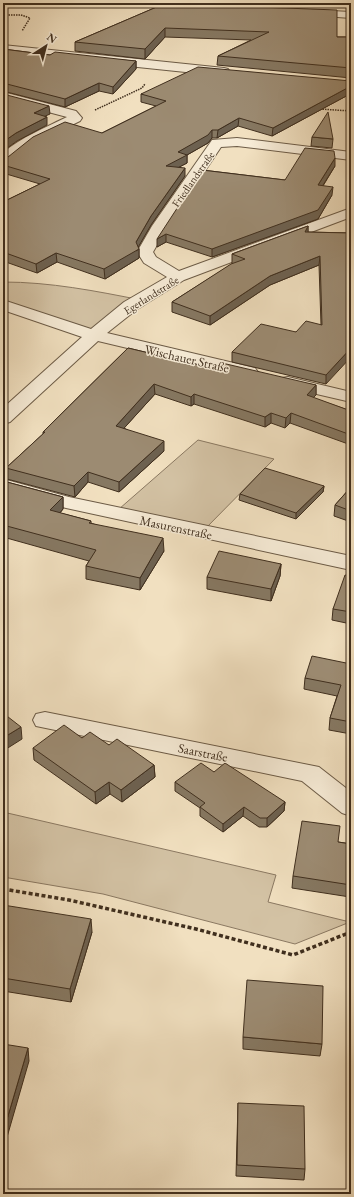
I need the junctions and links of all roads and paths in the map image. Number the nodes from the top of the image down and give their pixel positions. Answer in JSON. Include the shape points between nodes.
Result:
{"nodes":[{"id":1,"x":303,"y":13,"type":"edge"},
{"id":2,"x":6,"y":15,"type":"dead end"},
{"id":3,"x":351,"y":15,"type":"edge"},
{"id":4,"x":6,"y":49,"type":"edge"},
{"id":5,"x":162,"y":66,"type":"junction"},
{"id":6,"x":236,"y":73,"type":"edge"},
{"id":7,"x":3,"y":96,"type":"edge"},
{"id":8,"x":317,"y":109,"type":"edge"},
{"id":9,"x":351,"y":111,"type":"edge"},
{"id":10,"x":75,"y":118,"type":"junction"},
{"id":11,"x":351,"y":156,"type":"edge"},
{"id":12,"x":3,"y":161,"type":"edge"},
{"id":13,"x":351,"y":212,"type":"edge"},
{"id":14,"x":178,"y":277,"type":"junction"},
{"id":15,"x":3,"y":305,"type":"edge"},
{"id":16,"x":94,"y":336,"type":"junction"},
{"id":17,"x":351,"y":397,"type":"edge"},
{"id":18,"x":3,"y":418,"type":"edge"},
{"id":19,"x":3,"y":485,"type":"edge"},
{"id":20,"x":351,"y":563,"type":"edge"},
{"id":21,"x":45,"y":720,"type":"dead end"},
{"id":22,"x":351,"y":806,"type":"edge"},
{"id":23,"x":3,"y":890,"type":"edge"},
{"id":24,"x":351,"y":932,"type":"edge"}],
"edges":[{"from":1,"to":3,"type":"lane"},
{"from":2,"to":4,"type":"path","via":[[30,18]]},
{"from":4,"to":5,"type":"street"},
{"from":5,"to":6,"type":"street"},
{"from":5,"to":10,"type":"path","via":[[142,88]]},
{"from":7,"to":10,"type":"street","via":[[71,114]]},
{"from":8,"to":9,"type":"path"},
{"from":10,"to":12,"type":"street","via":[[33,138]]},
{"from":11,"to":14,"type":"street","name":"Friedlandstraße","via":[[237,142],[217,143],[145,252],[150,260]]},
{"from":13,"to":14,"type":"street","name":"Egerlandstraße"},
{"from":14,"to":16,"type":"street","name":"Egerlandstraße","via":[[130,306]]},
{"from":15,"to":16,"type":"street","name":"Wischauer Straße"},
{"from":16,"to":17,"type":"street","name":"Wischauer Straße"},
{"from":16,"to":18,"type":"street","name":"Egerlandstraße"},
{"from":19,"to":20,"type":"street","name":"Masurenstraße","via":[[66,502]]},
{"from":21,"to":22,"type":"street","name":"Saarstraße","via":[[310,773]]},
{"from":23,"to":24,"type":"path","via":[[69,900],[196,929],[293,955]]}]}
